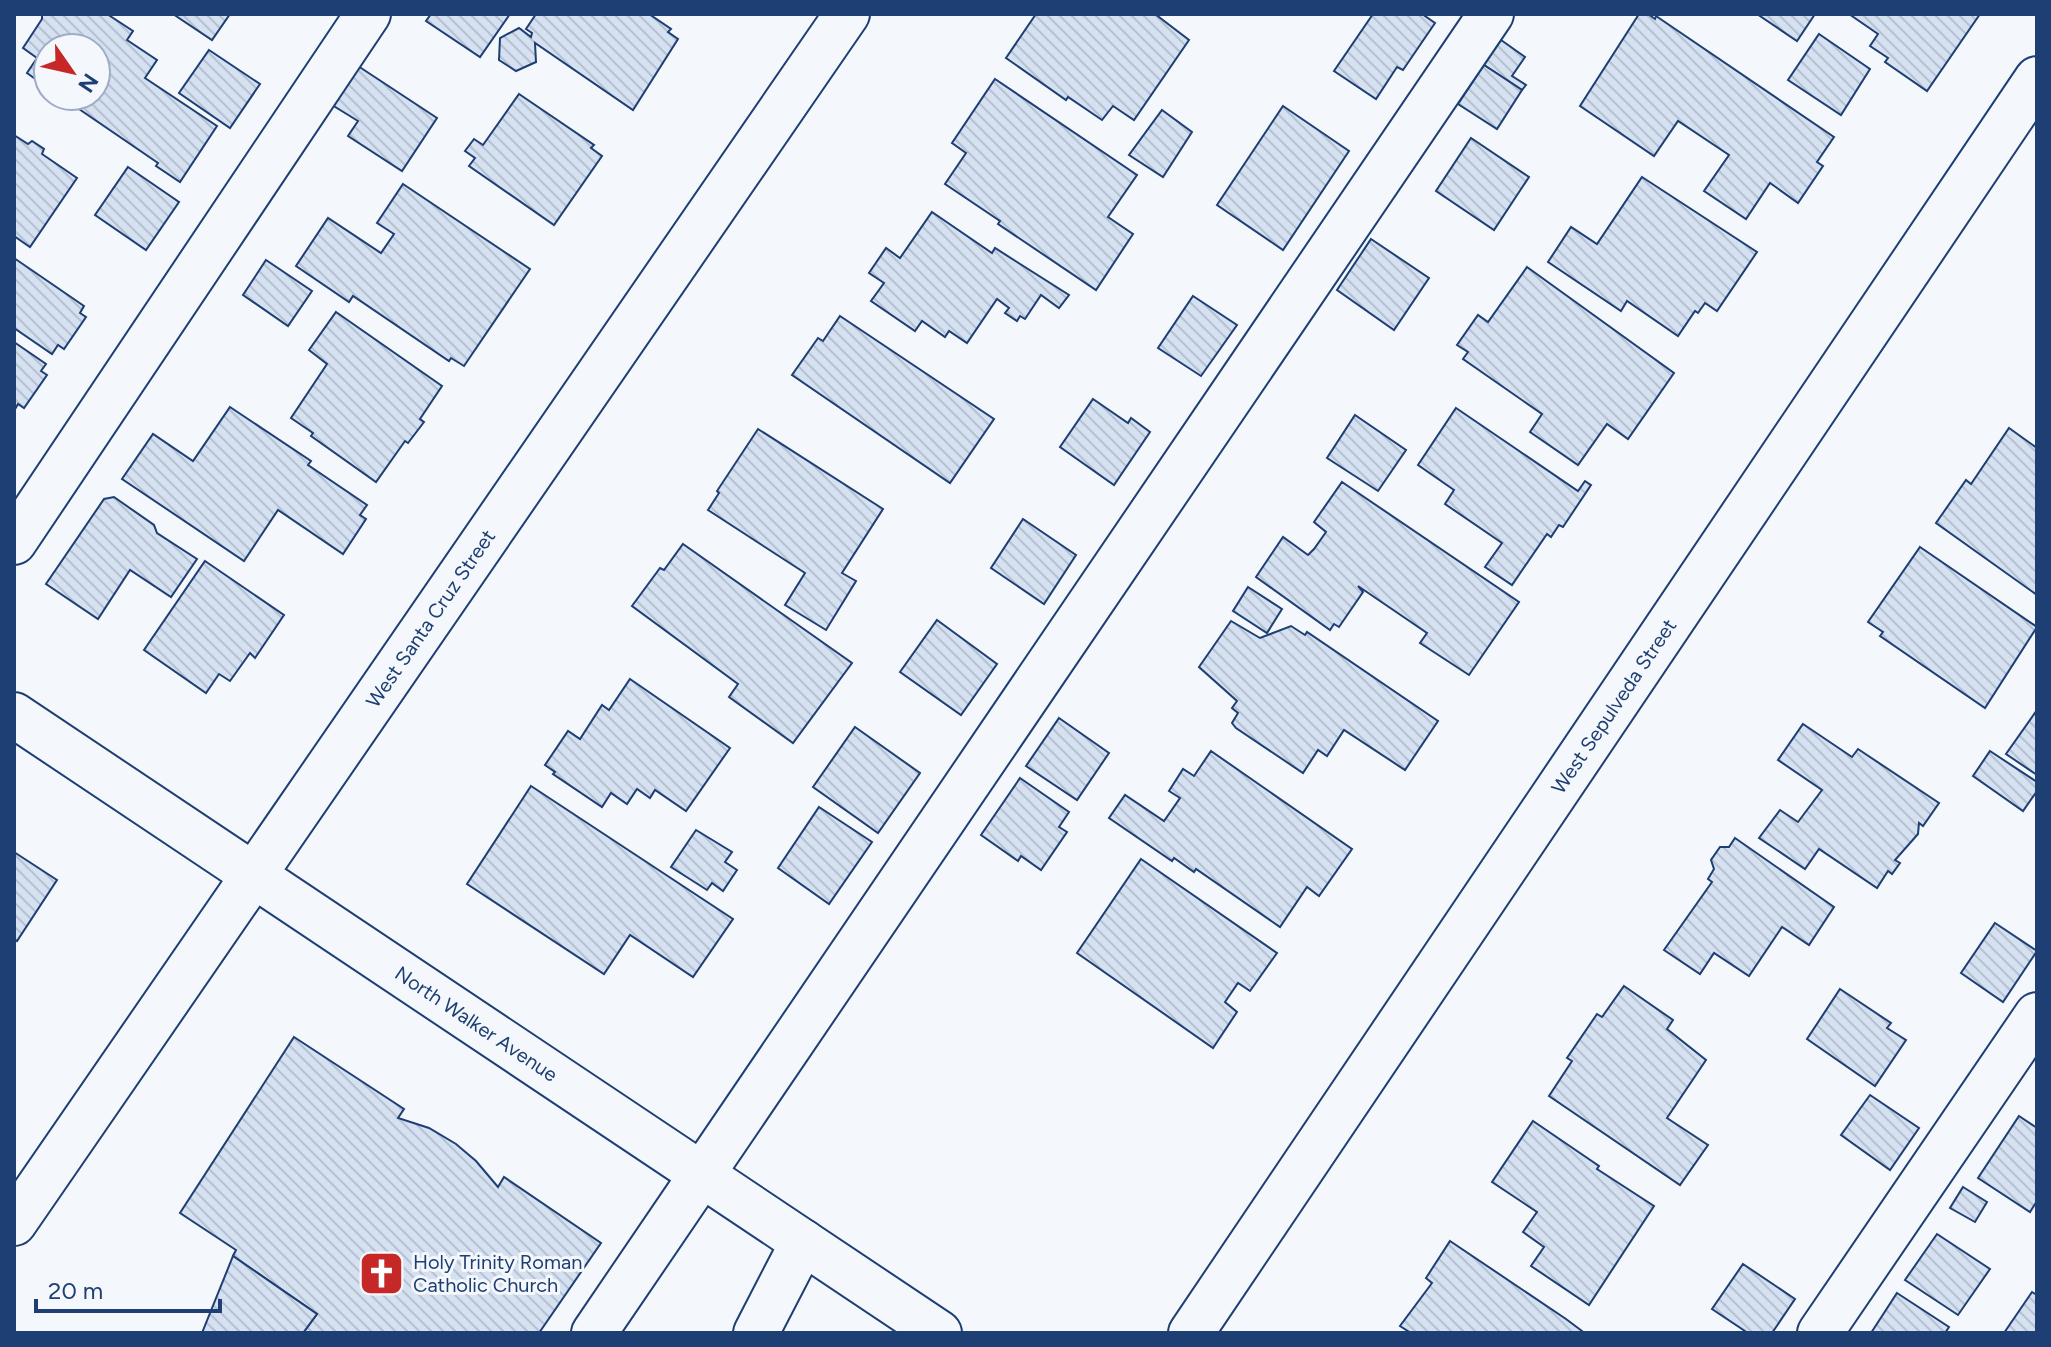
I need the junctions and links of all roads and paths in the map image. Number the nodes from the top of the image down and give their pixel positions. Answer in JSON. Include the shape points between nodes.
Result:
{"nodes":[{"id":1,"x":368,"y":14,"type":"edge"},
{"id":2,"x":847,"y":14,"type":"edge"},
{"id":3,"x":1491,"y":14,"type":"edge"},
{"id":4,"x":2037,"y":79,"type":"edge"},
{"id":5,"x":14,"y":542,"type":"edge"},
{"id":6,"x":14,"y":715,"type":"edge"},
{"id":7,"x":255,"y":876,"type":"junction"},
{"id":8,"x":2037,"y":1015,"type":"edge"},
{"id":9,"x":702,"y":1174,"type":"junction"},
{"id":10,"x":14,"y":1223,"type":"edge"},
{"id":11,"x":803,"y":1242,"type":"junction"},
{"id":12,"x":594,"y":1333,"type":"edge"},
{"id":13,"x":756,"y":1333,"type":"edge"},
{"id":14,"x":939,"y":1333,"type":"edge"},
{"id":15,"x":1191,"y":1333,"type":"edge"},
{"id":16,"x":1820,"y":1333,"type":"edge"}],
"edges":[{"from":1,"to":5,"type":"street"},
{"from":2,"to":7,"type":"street","name":"West Santa Cruz Street"},
{"from":3,"to":9,"type":"street"},
{"from":4,"to":15,"type":"street","name":"West Sepulveda Street"},
{"from":6,"to":7,"type":"street","name":"North Walker Avenue"},
{"from":7,"to":9,"type":"street","name":"North Walker Avenue"},
{"from":7,"to":10,"type":"street","name":"West Santa Cruz Street"},
{"from":8,"to":16,"type":"street"},
{"from":9,"to":11,"type":"street","name":"North Walker Avenue"},
{"from":9,"to":12,"type":"street"},
{"from":11,"to":13,"type":"street"},
{"from":11,"to":14,"type":"street","name":"North Walker Avenue"}]}
